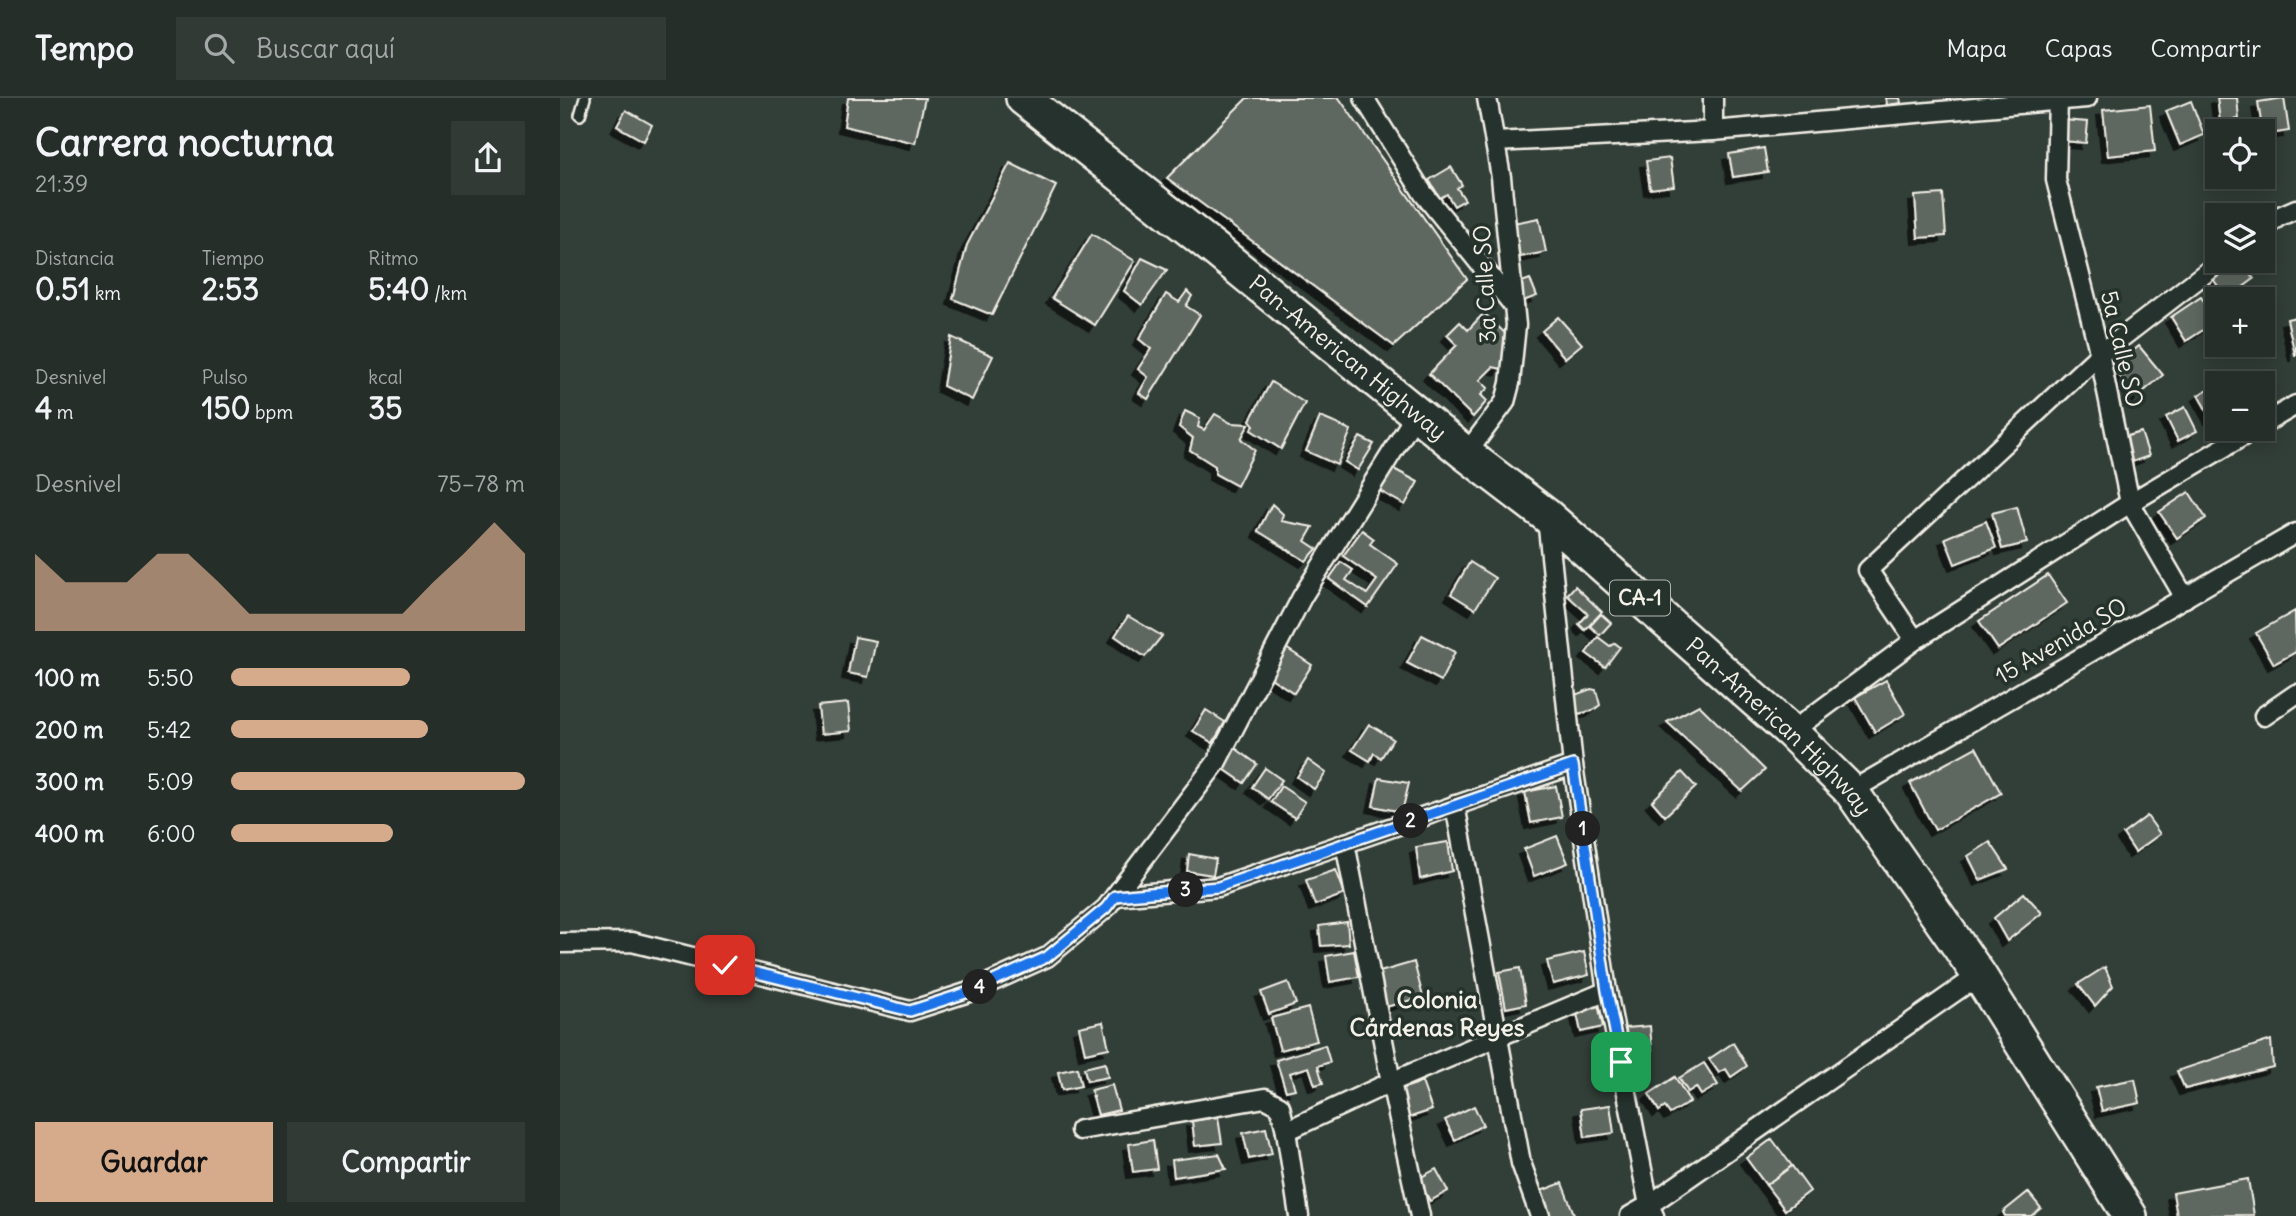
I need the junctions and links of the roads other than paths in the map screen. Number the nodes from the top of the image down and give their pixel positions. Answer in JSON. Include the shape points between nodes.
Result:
{"nodes":[{"id":1,"x":585,"y":98,"type":"edge"},
{"id":2,"x":1023,"y":98,"type":"edge"},
{"id":3,"x":1364,"y":98,"type":"edge"},
{"id":4,"x":1488,"y":98,"type":"edge"},
{"id":5,"x":1713,"y":98,"type":"edge"},
{"id":6,"x":2087,"y":98,"type":"edge"},
{"id":7,"x":2058,"y":99,"type":"edge"},
{"id":8,"x":580,"y":115,"type":"dead end"},
{"id":9,"x":1713,"y":131,"type":"junction"},
{"id":10,"x":1495,"y":142,"type":"junction"},
{"id":11,"x":2296,"y":209,"type":"edge"},
{"id":12,"x":2275,"y":219,"type":"edge"},
{"id":13,"x":2205,"y":273,"type":"edge"},
{"id":14,"x":1514,"y":306,"type":"junction"},
{"id":15,"x":2099,"y":355,"type":"junction"},
{"id":16,"x":2296,"y":405,"type":"edge"},
{"id":17,"x":1416,"y":414,"type":"junction"},
{"id":18,"x":2275,"y":417,"type":"edge"},
{"id":19,"x":2235,"y":441,"type":"edge"},
{"id":20,"x":1466,"y":454,"type":"junction"},
{"id":21,"x":2130,"y":503,"type":"junction"},
{"id":22,"x":1546,"y":515,"type":"junction"},
{"id":23,"x":2296,"y":533,"type":"edge"},
{"id":24,"x":2185,"y":598,"type":"junction"},
{"id":25,"x":1915,"y":640,"type":"junction"},
{"id":26,"x":2296,"y":694,"type":"edge"},
{"id":27,"x":2263,"y":716,"type":"dead end"},
{"id":28,"x":1791,"y":732,"type":"junction"},
{"id":29,"x":1573,"y":765,"type":"junction"},
{"id":30,"x":1851,"y":791,"type":"junction"},
{"id":31,"x":1455,"y":805,"type":"junction"},
{"id":32,"x":1345,"y":843,"type":"junction"},
{"id":33,"x":1115,"y":896,"type":"junction"},
{"id":34,"x":560,"y":943,"type":"edge"},
{"id":35,"x":1979,"y":975,"type":"junction"},
{"id":36,"x":1607,"y":991,"type":"junction"},
{"id":37,"x":1497,"y":1037,"type":"junction"},
{"id":38,"x":1391,"y":1082,"type":"junction"},
{"id":39,"x":1080,"y":1130,"type":"dead end"},
{"id":40,"x":1286,"y":1130,"type":"junction"},
{"id":41,"x":1652,"y":1210,"type":"edge"},
{"id":42,"x":1299,"y":1216,"type":"edge"},
{"id":43,"x":1420,"y":1216,"type":"edge"},
{"id":44,"x":1540,"y":1216,"type":"edge"},
{"id":45,"x":1630,"y":1216,"type":"edge"},
{"id":46,"x":2130,"y":1216,"type":"edge"}],
"edges":[{"from":1,"to":8,"type":"lane"},
{"from":2,"to":17,"type":"highway","name":"Pan-American Highway","number":"CA-1"},
{"from":3,"to":14,"type":"street","via":[[1423,193]]},
{"from":4,"to":10,"type":"street","name":"3a Calle SO"},
{"from":5,"to":9,"type":"street"},
{"from":6,"to":7,"type":"street"},
{"from":7,"to":9,"type":"street"},
{"from":7,"to":15,"type":"street","name":"5a Calle SO","via":[[2056,180]]},
{"from":9,"to":10,"type":"street"},
{"from":10,"to":14,"type":"street","name":"3a Calle SO"},
{"from":11,"to":12,"type":"street"},
{"from":13,"to":15,"type":"street"},
{"from":14,"to":20,"type":"street","name":"3a Calle SO","via":[[1510,383],[1504,402]]},
{"from":15,"to":21,"type":"street","name":"5a Calle SO"},
{"from":15,"to":25,"type":"street","via":[[1868,570]]},
{"from":16,"to":18,"type":"street"},
{"from":17,"to":20,"type":"highway","name":"Pan-American Highway","number":"CA-1"},
{"from":17,"to":33,"type":"street","via":[[1301,597],[1216,763]]},
{"from":19,"to":21,"type":"street"},
{"from":20,"to":22,"type":"highway","name":"Pan-American Highway","number":"CA-1"},
{"from":21,"to":24,"type":"street","name":"5a Calle SO"},
{"from":21,"to":25,"type":"street"},
{"from":22,"to":28,"type":"highway","name":"Pan-American Highway","number":"CA-1"},
{"from":22,"to":29,"type":"street"},
{"from":23,"to":24,"type":"street","name":"15 Avenida SO"},
{"from":24,"to":30,"type":"street","name":"15 Avenida SO"},
{"from":25,"to":28,"type":"street"},
{"from":26,"to":27,"type":"street"},
{"from":28,"to":30,"type":"highway","name":"Pan-American Highway","number":"CA-1"},
{"from":29,"to":31,"type":"street"},
{"from":29,"to":36,"type":"street"},
{"from":30,"to":35,"type":"highway","name":"Pan-American Highway","number":"CA-1"},
{"from":31,"to":32,"type":"street"},
{"from":31,"to":37,"type":"street"},
{"from":32,"to":33,"type":"street","via":[[1218,887]]},
{"from":32,"to":38,"type":"street"},
{"from":33,"to":34,"type":"street","via":[[1047,957],[969,992],[910,1011],[632,942]]},
{"from":35,"to":41,"type":"street"},
{"from":35,"to":46,"type":"highway","name":"Pan-American Highway","number":"CA-1"},
{"from":36,"to":37,"type":"street"},
{"from":36,"to":41,"type":"street"},
{"from":37,"to":38,"type":"street"},
{"from":37,"to":44,"type":"street","via":[[1521,1163]]},
{"from":38,"to":40,"type":"street"},
{"from":38,"to":43,"type":"street"},
{"from":39,"to":40,"type":"street","via":[[1265,1098],[1280,1106]]},
{"from":40,"to":42,"type":"street"},
{"from":41,"to":45,"type":"street"}]}
